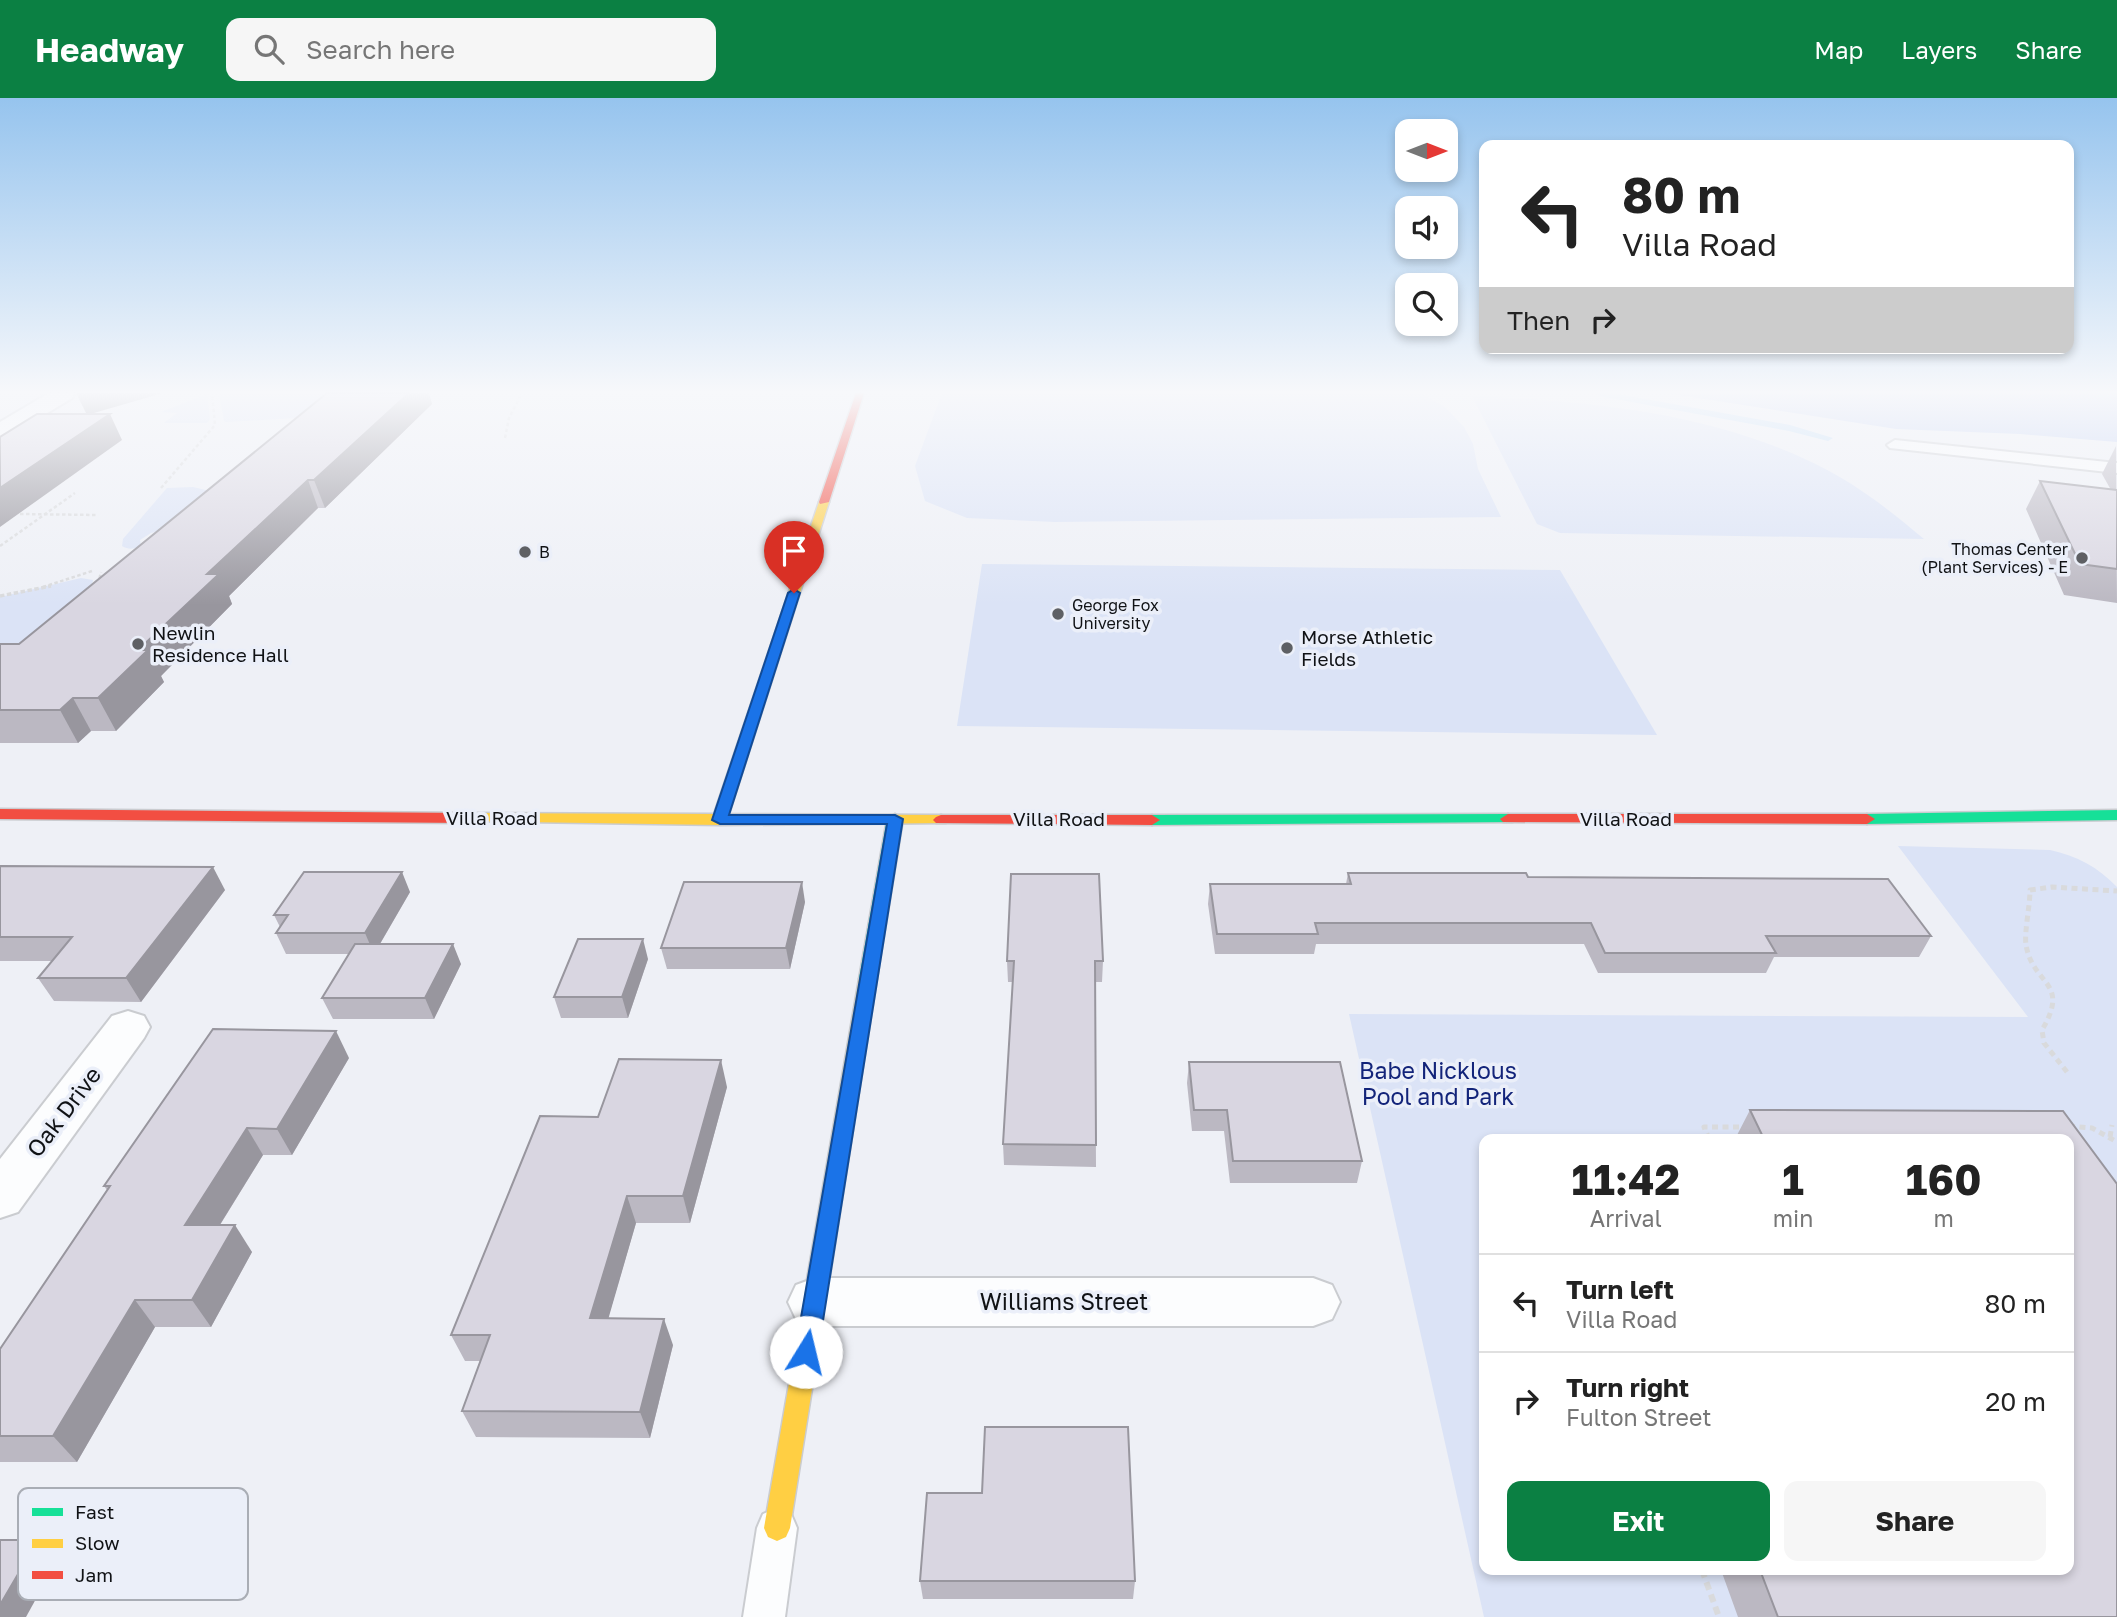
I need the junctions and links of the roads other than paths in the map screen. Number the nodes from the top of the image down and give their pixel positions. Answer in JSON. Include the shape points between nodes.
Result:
{"nodes":[{"id":1,"x":837,"y":464,"type":"edge"},
{"id":2,"x":2082,"y":464,"type":"edge"},
{"id":3,"x":2117,"y":468,"type":"edge"},
{"id":4,"x":0,"y":814,"type":"edge"},
{"id":5,"x":2109,"y":816,"type":"edge"},
{"id":6,"x":895,"y":819,"type":"junction"},
{"id":7,"x":720,"y":820,"type":"junction"},
{"id":8,"x":2117,"y":833,"type":"edge"},
{"id":9,"x":128,"y":1027,"type":"dead end"},
{"id":10,"x":0,"y":1197,"type":"edge"},
{"id":11,"x":815,"y":1302,"type":"junction"},
{"id":12,"x":1313,"y":1302,"type":"dead end"},
{"id":13,"x":777,"y":1528,"type":"joint"},
{"id":14,"x":764,"y":1617,"type":"edge"}],
"edges":[{"from":1,"to":7,"type":"main road"},
{"from":2,"to":3,"type":"lane"},
{"from":4,"to":7,"type":"main road","name":"Villa Road"},
{"from":5,"to":6,"type":"main road","name":"Villa Road"},
{"from":5,"to":8,"type":"main road"},
{"from":6,"to":7,"type":"main road","name":"Villa Road"},
{"from":6,"to":11,"type":"main road"},
{"from":9,"to":10,"type":"street","name":"Oak Drive"},
{"from":11,"to":12,"type":"street","name":"Williams Street"},
{"from":11,"to":13,"type":"main road"},
{"from":13,"to":14,"type":"lane"}]}
